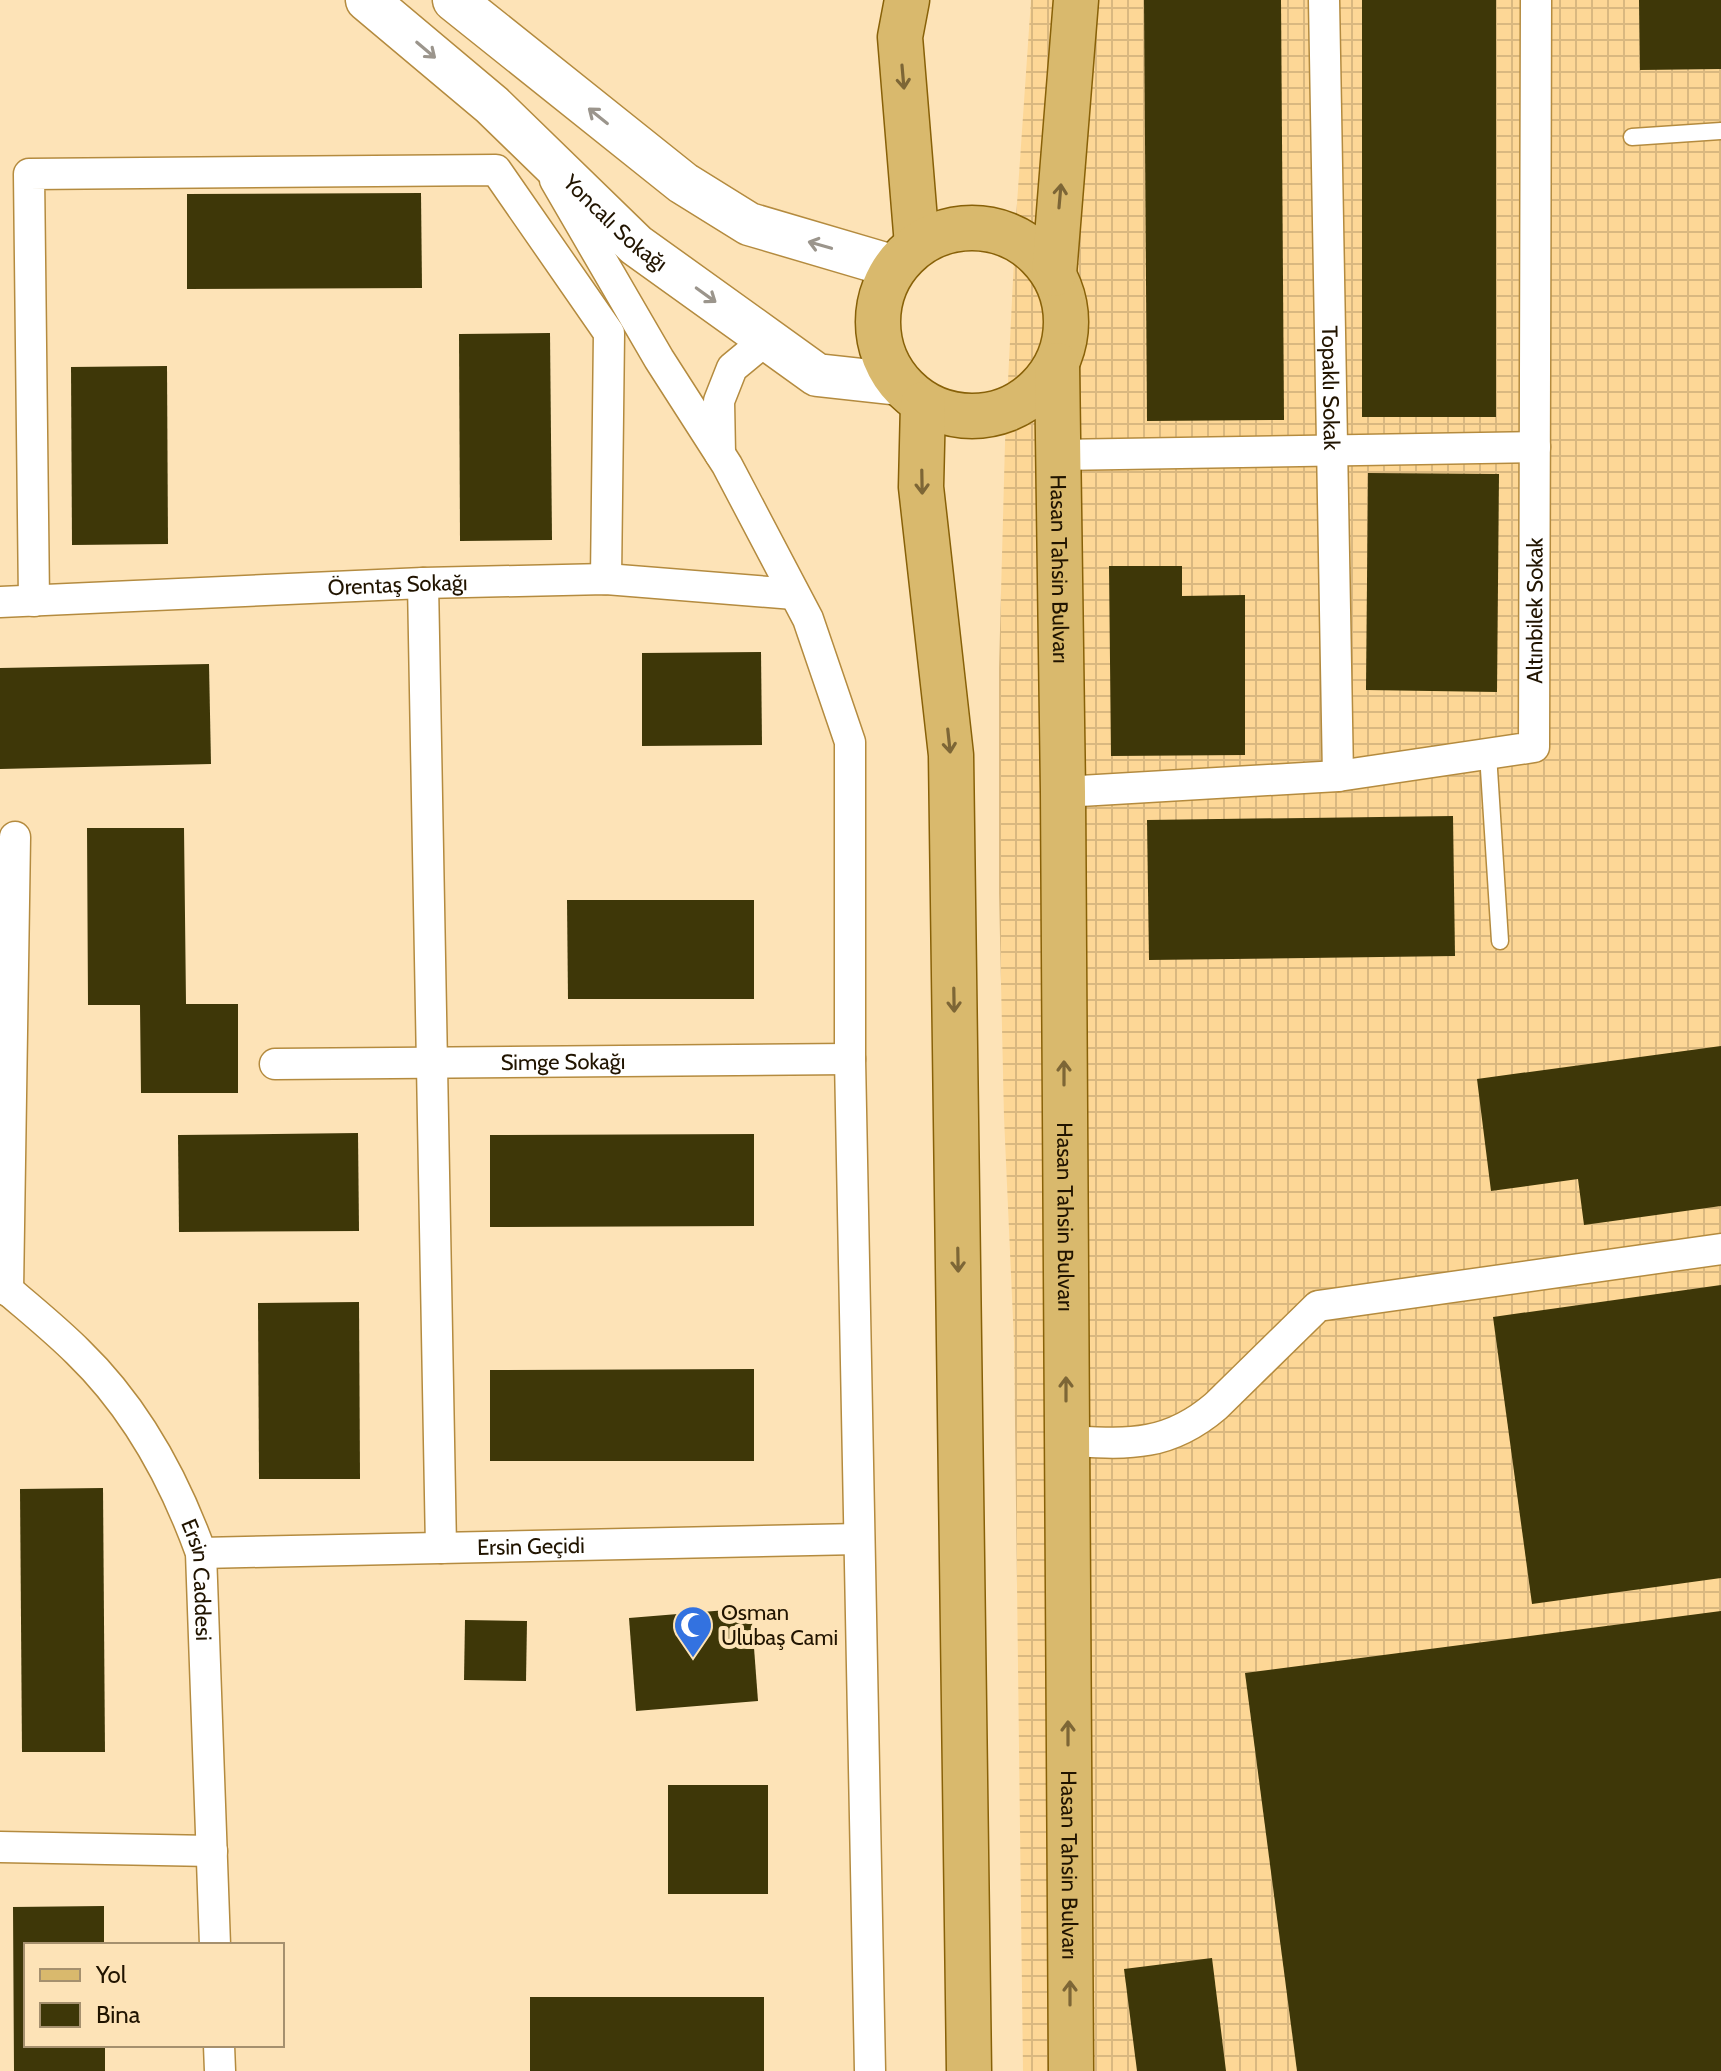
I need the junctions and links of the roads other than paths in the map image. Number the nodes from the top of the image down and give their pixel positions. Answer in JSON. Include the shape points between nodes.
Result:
{"nodes":[{"id":1,"x":367,"y":0,"type":"edge"},
{"id":2,"x":454,"y":0,"type":"edge"},
{"id":3,"x":907,"y":0,"type":"edge"},
{"id":4,"x":1076,"y":0,"type":"edge"},
{"id":5,"x":1324,"y":0,"type":"edge"},
{"id":6,"x":1536,"y":0,"type":"edge"},
{"id":7,"x":1721,"y":131,"type":"edge"},
{"id":8,"x":1632,"y":137,"type":"dead end"},
{"id":9,"x":535,"y":147,"type":"junction"},
{"id":10,"x":906,"y":256,"type":"junction"},
{"id":11,"x":1054,"y":274,"type":"junction"},
{"id":12,"x":767,"y":339,"type":"junction"},
{"id":13,"x":1057,"y":365,"type":"junction"},
{"id":14,"x":911,"y":394,"type":"junction"},
{"id":15,"x":1535,"y":447,"type":"junction"},
{"id":16,"x":1332,"y":451,"type":"junction"},
{"id":17,"x":720,"y":454,"type":"junction"},
{"id":18,"x":1058,"y":455,"type":"junction"},
{"id":19,"x":606,"y":579,"type":"junction"},
{"id":20,"x":423,"y":583,"type":"junction"},
{"id":21,"x":794,"y":594,"type":"junction"},
{"id":22,"x":34,"y":601,"type":"junction"},
{"id":23,"x":0,"y":602,"type":"edge"},
{"id":24,"x":1488,"y":754,"type":"junction"},
{"id":25,"x":1338,"y":776,"type":"junction"},
{"id":26,"x":1063,"y":792,"type":"junction"},
{"id":27,"x":15,"y":837,"type":"dead end"},
{"id":28,"x":1500,"y":941,"type":"dead end"},
{"id":29,"x":850,"y":1059,"type":"junction"},
{"id":30,"x":432,"y":1063,"type":"junction"},
{"id":31,"x":275,"y":1064,"type":"dead end"},
{"id":32,"x":6,"y":1072,"type":"edge"},
{"id":33,"x":1721,"y":1249,"type":"edge"},
{"id":34,"x":4,"y":1287,"type":"edge"},
{"id":35,"x":1066,"y":1441,"type":"junction"},
{"id":36,"x":859,"y":1539,"type":"junction"},
{"id":37,"x":441,"y":1548,"type":"junction"},
{"id":38,"x":201,"y":1553,"type":"junction"},
{"id":39,"x":0,"y":1847,"type":"edge"},
{"id":40,"x":212,"y":1851,"type":"junction"},
{"id":41,"x":215,"y":1943,"type":"edge"},
{"id":42,"x":219,"y":2047,"type":"edge"},
{"id":43,"x":220,"y":2071,"type":"edge"},
{"id":44,"x":870,"y":2071,"type":"edge"},
{"id":45,"x":969,"y":2071,"type":"edge"},
{"id":46,"x":1071,"y":2071,"type":"edge"}],
"edges":[{"from":1,"to":9,"type":"street","name":"Yoncalı Sokağı","one_way":true},
{"from":10,"to":2,"type":"street","one_way":true,"via":[[749,224],[683,183]]},
{"from":3,"to":10,"type":"main road","one_way":true,"via":[[900,37]]},
{"from":11,"to":4,"type":"main road","one_way":true},
{"from":5,"to":16,"type":"street","name":"Topaklı Sokak"},
{"from":6,"to":15,"type":"street","name":"Altınbilek Sokak"},
{"from":7,"to":8,"type":"lane"},
{"from":9,"to":12,"type":"street","name":"Yoncalı Sokağı","one_way":true,"via":[[636,245]]},
{"from":9,"to":17,"type":"street"},
{"from":10,"to":11,"type":"main road","via":[[946,231],[976,227],[1007,234],[1034,250]]},
{"from":10,"to":14,"type":"main road","via":[[881,295],[877,326],[883,357]]},
{"from":11,"to":13,"type":"main road","via":[[1065,303],[1066,335]]},
{"from":12,"to":14,"type":"street","name":"Yoncalı Sokağı","via":[[817,375]]},
{"from":12,"to":17,"type":"street","via":[[732,368],[719,401]]},
{"from":13,"to":14,"type":"main road","via":[[1039,390],[1013,409],[983,417],[952,416]]},
{"from":13,"to":18,"type":"main road","name":"Hasan Tahsin Bulvarı"},
{"from":14,"to":45,"type":"main road","one_way":true,"via":[[951,755]]},
{"from":15,"to":16,"type":"street"},
{"from":15,"to":24,"type":"street","name":"Altınbilek Sokak","via":[[1534,747]]},
{"from":16,"to":18,"type":"street"},
{"from":16,"to":25,"type":"street","name":"Topaklı Sokak"},
{"from":17,"to":21,"type":"street"},
{"from":18,"to":26,"type":"main road","name":"Hasan Tahsin Bulvarı"},
{"from":19,"to":20,"type":"street","name":"Örentaş Sokağı"},
{"from":19,"to":21,"type":"street","name":"Örentaş Sokağı"},
{"from":19,"to":22,"type":"street","via":[[609,333],[496,170],[29,174]]},
{"from":20,"to":22,"type":"street","name":"Örentaş Sokağı"},
{"from":20,"to":30,"type":"street"},
{"from":21,"to":29,"type":"street","via":[[808,619],[850,742]]},
{"from":22,"to":23,"type":"street","name":"Örentaş Sokağı"},
{"from":24,"to":25,"type":"street","name":"Altınbilek Sokak"},
{"from":24,"to":28,"type":"lane"},
{"from":25,"to":26,"type":"street","name":"Altınbilek Sokak"},
{"from":35,"to":26,"type":"main road","name":"Hasan Tahsin Bulvarı","one_way":true},
{"from":27,"to":32,"type":"street"},
{"from":29,"to":30,"type":"street","name":"Simge Sokağı"},
{"from":29,"to":36,"type":"street"},
{"from":30,"to":31,"type":"street","name":"Simge Sokağı"},
{"from":30,"to":37,"type":"street"},
{"from":32,"to":34,"type":"street"},
{"from":33,"to":35,"type":"street","via":[[1318,1306],[1216,1406],[1179,1431],[1144,1441]]},
{"from":34,"to":38,"type":"street","name":"Ersin Caddesi","via":[[78,1351],[140,1425],[187,1514]]},
{"from":46,"to":35,"type":"main road","name":"Hasan Tahsin Bulvarı","one_way":true},
{"from":36,"to":37,"type":"street","name":"Ersin Geçidi"},
{"from":36,"to":44,"type":"street"},
{"from":37,"to":38,"type":"street","name":"Ersin Geçidi"},
{"from":38,"to":40,"type":"street","name":"Ersin Caddesi"},
{"from":39,"to":40,"type":"street"},
{"from":40,"to":41,"type":"street","name":"Ersin Caddesi"},
{"from":42,"to":43,"type":"street"}]}
